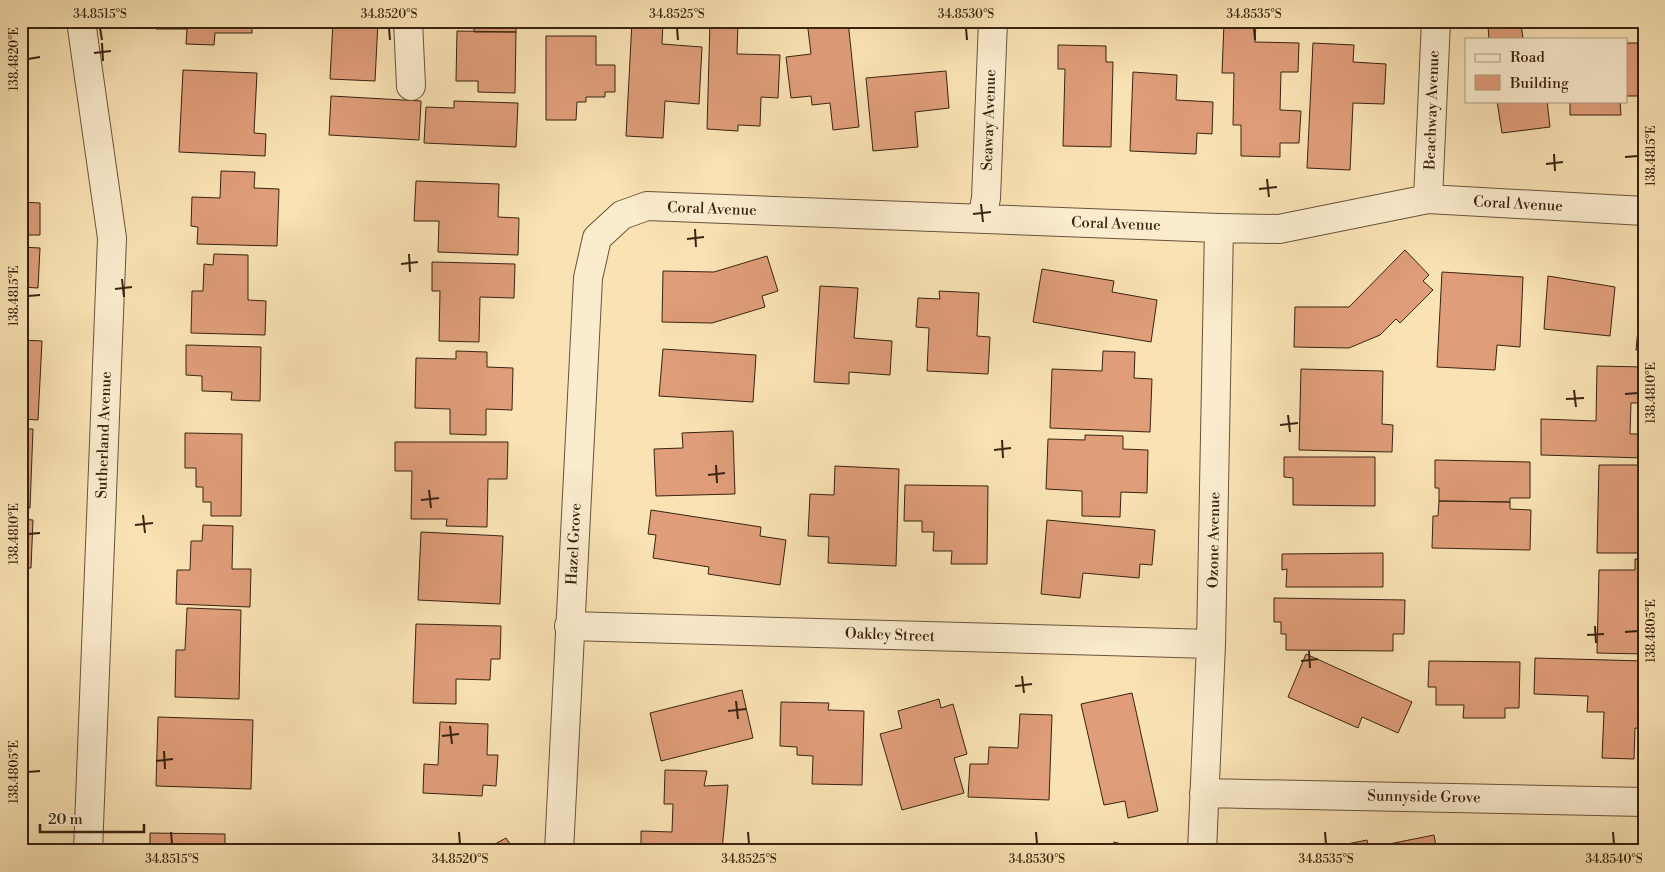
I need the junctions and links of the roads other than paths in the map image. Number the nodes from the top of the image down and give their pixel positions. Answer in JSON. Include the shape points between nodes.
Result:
{"nodes":[{"id":1,"x":81,"y":21,"type":"edge"},
{"id":2,"x":408,"y":21,"type":"edge"},
{"id":3,"x":993,"y":21,"type":"edge"},
{"id":4,"x":1436,"y":21,"type":"edge"},
{"id":5,"x":411,"y":86,"type":"dead end"},
{"id":6,"x":1428,"y":200,"type":"junction"},
{"id":7,"x":1644,"y":211,"type":"edge"},
{"id":8,"x":982,"y":219,"type":"junction"},
{"id":9,"x":1219,"y":228,"type":"junction"},
{"id":10,"x":596,"y":238,"type":"joint"},
{"id":11,"x":569,"y":626,"type":"junction"},
{"id":12,"x":1211,"y":644,"type":"junction"},
{"id":13,"x":1204,"y":793,"type":"junction"},
{"id":14,"x":1644,"y":802,"type":"edge"},
{"id":15,"x":88,"y":851,"type":"edge"},
{"id":16,"x":559,"y":851,"type":"edge"},
{"id":17,"x":1202,"y":851,"type":"edge"}],
"edges":[{"from":1,"to":15,"type":"street","name":"Sutherland Avenue","via":[[112,238]]},
{"from":2,"to":5,"type":"street"},
{"from":3,"to":8,"type":"street","name":"Seaway Avenue","via":[[986,198]]},
{"from":4,"to":6,"type":"street","name":"Beachway Avenue"},
{"from":6,"to":7,"type":"street","name":"Coral Avenue"},
{"from":6,"to":9,"type":"street","name":"Coral Avenue","via":[[1279,229]]},
{"from":8,"to":9,"type":"street","name":"Coral Avenue"},
{"from":8,"to":10,"type":"street","name":"Coral Avenue","via":[[647,206],[622,215]]},
{"from":9,"to":12,"type":"street","name":"Ozone Avenue"},
{"from":10,"to":11,"type":"street","name":"Hazel Grove","via":[[588,278]]},
{"from":11,"to":12,"type":"street","name":"Oakley Street"},
{"from":11,"to":16,"type":"street","name":"Hazel Grove"},
{"from":12,"to":13,"type":"street","name":"Ozone Avenue"},
{"from":13,"to":14,"type":"street","name":"Sunnyside Grove"},
{"from":13,"to":17,"type":"street","name":"Ozone Avenue"}]}
